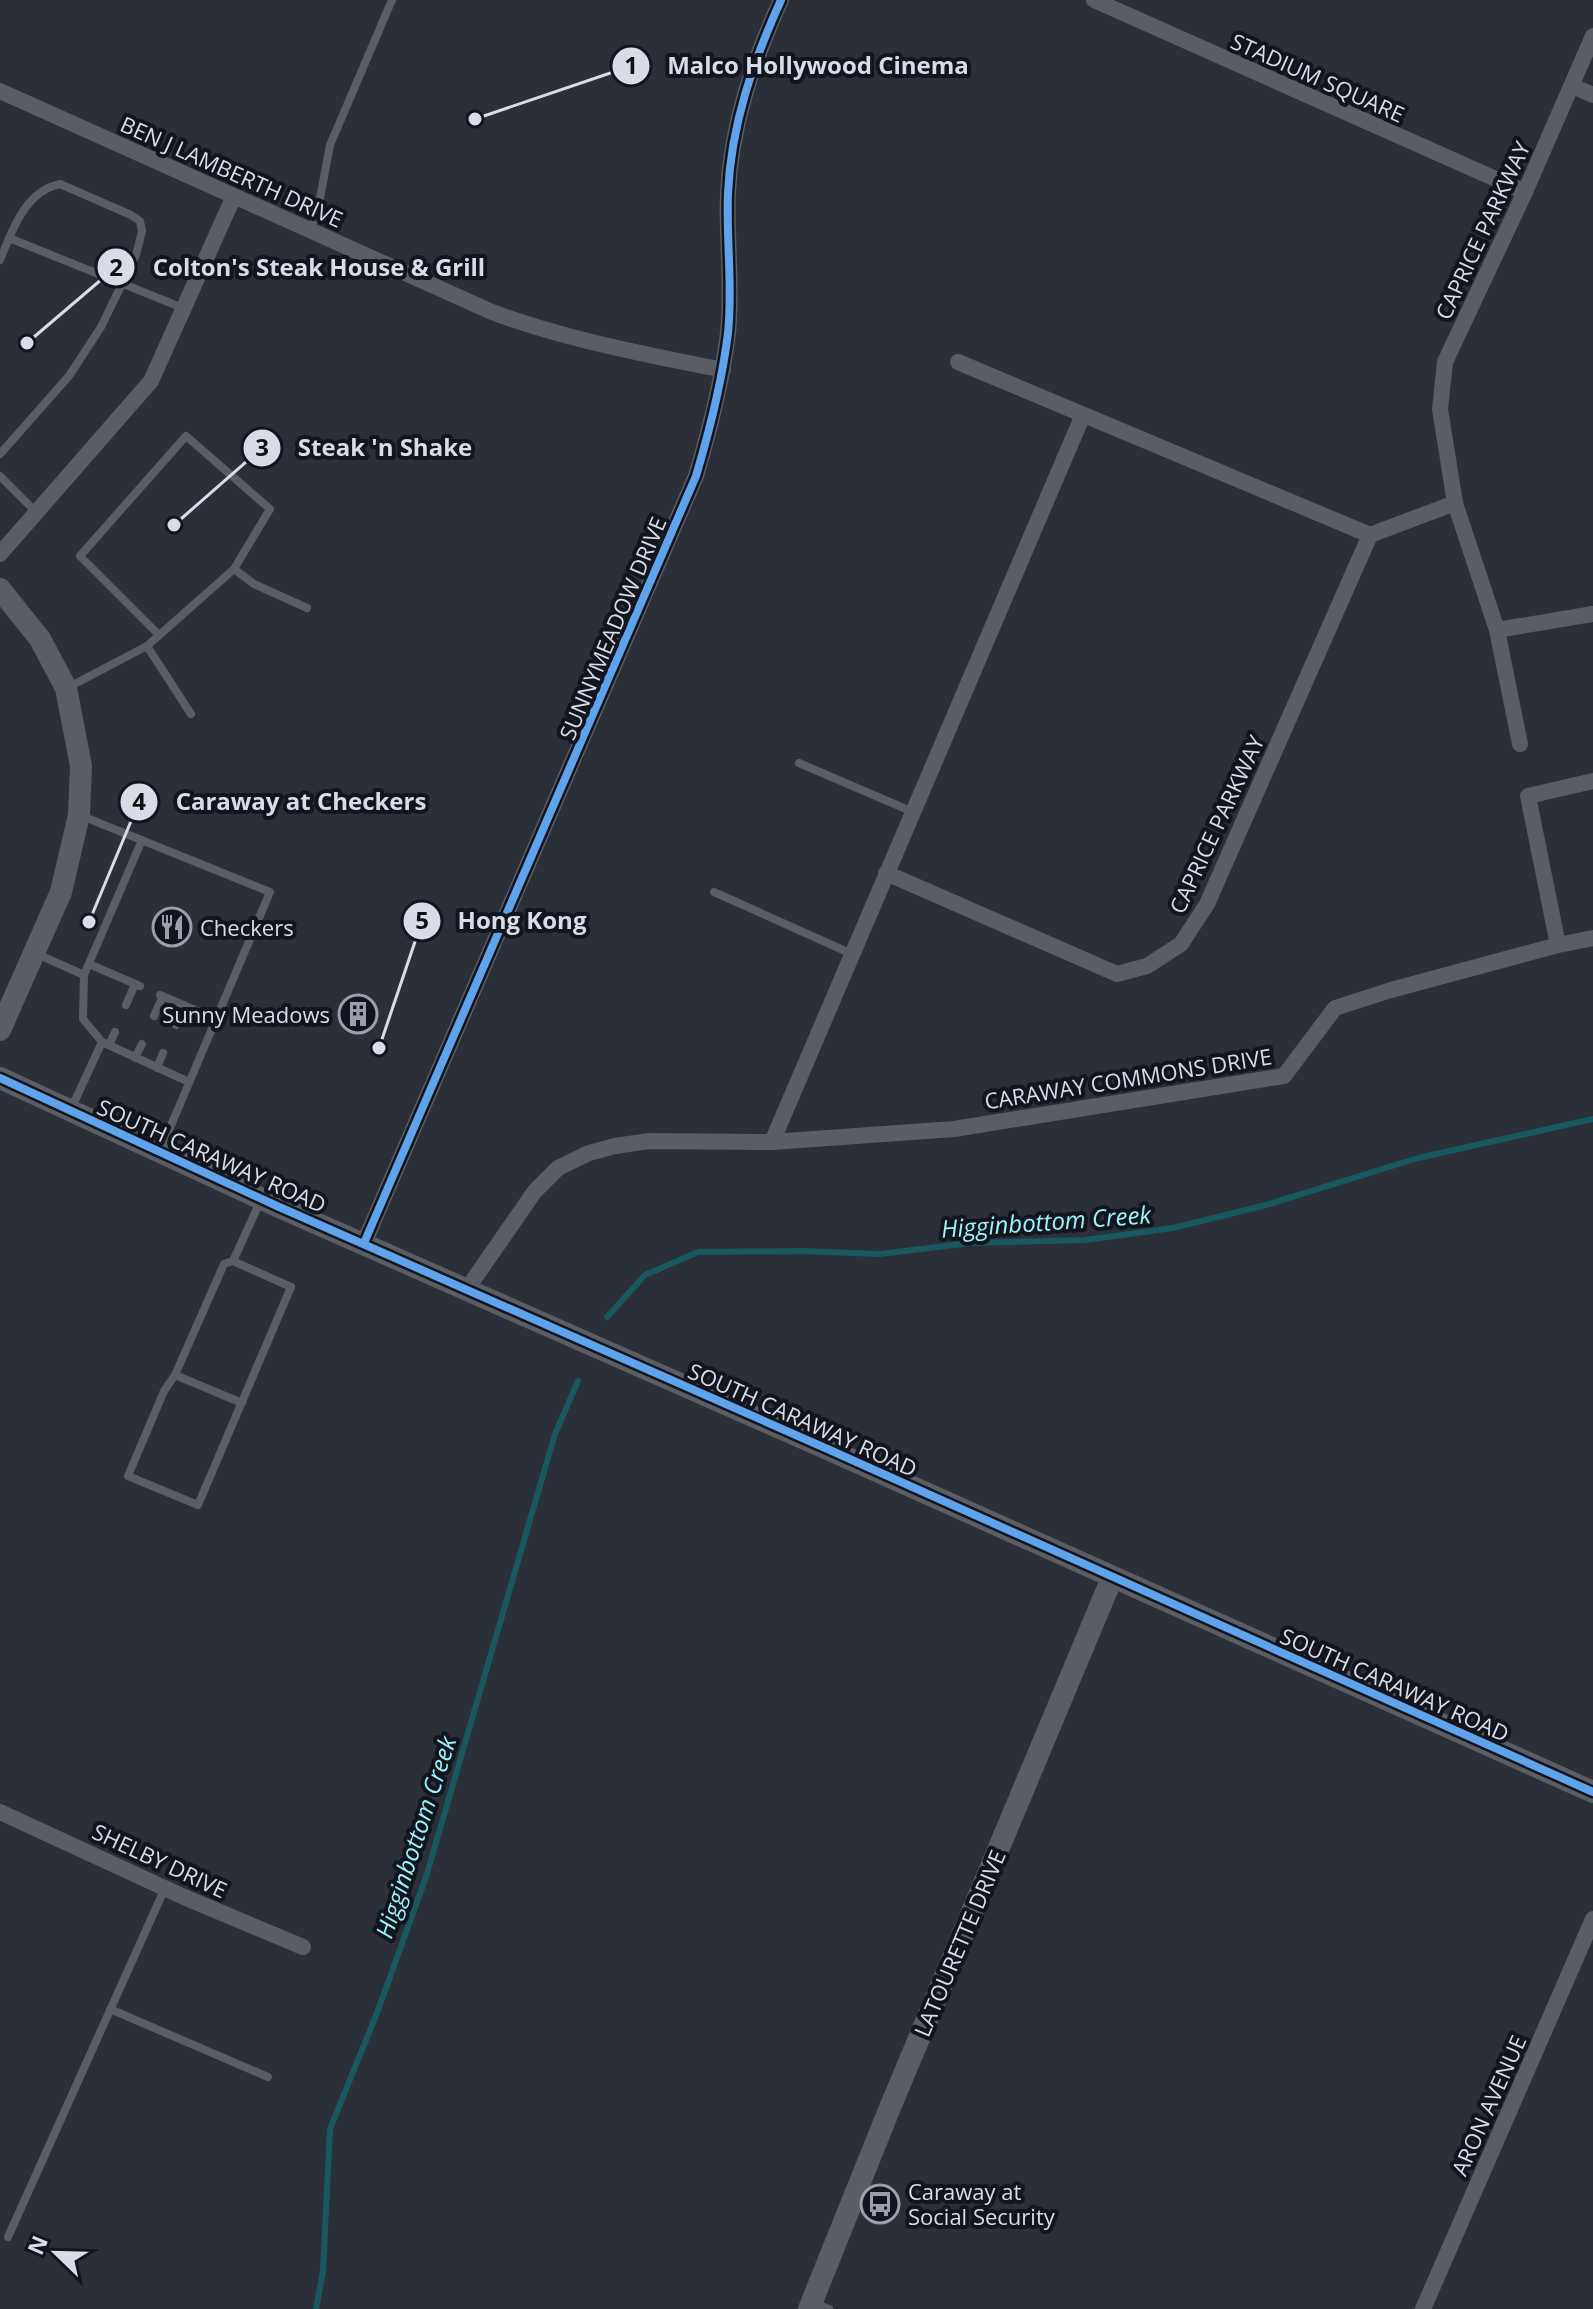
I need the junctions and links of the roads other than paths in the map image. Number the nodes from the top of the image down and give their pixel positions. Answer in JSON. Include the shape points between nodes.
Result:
{"nodes":[{"id":1,"x":392,"y":0,"type":"edge"},
{"id":2,"x":781,"y":0,"type":"edge"},
{"id":3,"x":1094,"y":0,"type":"edge"},
{"id":4,"x":1593,"y":36,"type":"edge"},
{"id":5,"x":1572,"y":86,"type":"junction"},
{"id":6,"x":0,"y":91,"type":"edge"},
{"id":7,"x":1593,"y":95,"type":"edge"},
{"id":8,"x":1525,"y":192,"type":"junction"},
{"id":9,"x":234,"y":196,"type":"junction"},
{"id":10,"x":310,"y":230,"type":"junction"},
{"id":11,"x":9,"y":238,"type":"junction"},
{"id":12,"x":0,"y":260,"type":"edge"},
{"id":13,"x":121,"y":283,"type":"junction"},
{"id":14,"x":184,"y":308,"type":"junction"},
{"id":15,"x":958,"y":362,"type":"dead end"},
{"id":16,"x":723,"y":370,"type":"junction"},
{"id":17,"x":1083,"y":415,"type":"junction"},
{"id":18,"x":0,"y":454,"type":"edge"},
{"id":19,"x":0,"y":476,"type":"edge"},
{"id":20,"x":1455,"y":503,"type":"junction"},
{"id":21,"x":36,"y":513,"type":"junction"},
{"id":22,"x":1370,"y":535,"type":"junction"},
{"id":23,"x":0,"y":554,"type":"edge"},
{"id":24,"x":234,"y":569,"type":"junction"},
{"id":25,"x":0,"y":589,"type":"edge"},
{"id":26,"x":307,"y":608,"type":"dead end"},
{"id":27,"x":1593,"y":614,"type":"edge"},
{"id":28,"x":1497,"y":630,"type":"junction"},
{"id":29,"x":159,"y":635,"type":"junction"},
{"id":30,"x":147,"y":646,"type":"junction"},
{"id":31,"x":66,"y":688,"type":"junction"},
{"id":32,"x":191,"y":714,"type":"dead end"},
{"id":33,"x":1520,"y":744,"type":"dead end"},
{"id":34,"x":799,"y":763,"type":"dead end"},
{"id":35,"x":1593,"y":781,"type":"edge"},
{"id":36,"x":913,"y":812,"type":"junction"},
{"id":37,"x":79,"y":815,"type":"junction"},
{"id":38,"x":142,"y":840,"type":"junction"},
{"id":39,"x":886,"y":873,"type":"junction"},
{"id":40,"x":714,"y":892,"type":"dead end"},
{"id":41,"x":1593,"y":938,"type":"edge"},
{"id":42,"x":1558,"y":945,"type":"junction"},
{"id":43,"x":34,"y":953,"type":"junction"},
{"id":44,"x":852,"y":954,"type":"junction"},
{"id":45,"x":89,"y":964,"type":"junction"},
{"id":46,"x":84,"y":975,"type":"junction"},
{"id":47,"x":126,"y":1005,"type":"dead end"},
{"id":48,"x":185,"y":1006,"type":"junction"},
{"id":49,"x":154,"y":1016,"type":"dead end"},
{"id":50,"x":216,"y":1019,"type":"junction"},
{"id":51,"x":176,"y":1025,"type":"dead end"},
{"id":52,"x":0,"y":1030,"type":"edge"},
{"id":53,"x":115,"y":1032,"type":"dead end"},
{"id":54,"x":106,"y":1044,"type":"junction"},
{"id":55,"x":142,"y":1044,"type":"dead end"},
{"id":56,"x":163,"y":1053,"type":"dead end"},
{"id":57,"x":135,"y":1058,"type":"junction"},
{"id":58,"x":157,"y":1068,"type":"junction"},
{"id":59,"x":0,"y":1078,"type":"edge"},
{"id":60,"x":189,"y":1082,"type":"junction"},
{"id":61,"x":70,"y":1111,"type":"junction"},
{"id":62,"x":772,"y":1142,"type":"junction"},
{"id":63,"x":159,"y":1153,"type":"junction"},
{"id":64,"x":262,"y":1199,"type":"junction"},
{"id":65,"x":364,"y":1243,"type":"junction"},
{"id":66,"x":233,"y":1261,"type":"junction"},
{"id":67,"x":467,"y":1289,"type":"junction"},
{"id":68,"x":175,"y":1375,"type":"junction"},
{"id":69,"x":242,"y":1403,"type":"junction"},
{"id":70,"x":1112,"y":1578,"type":"junction"},
{"id":71,"x":1593,"y":1792,"type":"edge"},
{"id":72,"x":0,"y":1812,"type":"edge"},
{"id":73,"x":165,"y":1887,"type":"junction"},
{"id":74,"x":1593,"y":1919,"type":"edge"},
{"id":75,"x":303,"y":1947,"type":"dead end"},
{"id":76,"x":110,"y":2009,"type":"junction"},
{"id":77,"x":268,"y":2077,"type":"dead end"},
{"id":78,"x":8,"y":2237,"type":"dead end"},
{"id":79,"x":817,"y":2307,"type":"edge"},
{"id":80,"x":1423,"y":2309,"type":"edge"}],
"edges":[{"from":1,"to":10,"type":"lane","via":[[330,145]]},
{"from":2,"to":16,"type":"street","name":"SUNNYMEADOW DRIVE","via":[[746,87],[730,163]]},
{"from":3,"to":8,"type":"street","name":"STADIUM SQUARE"},
{"from":4,"to":5,"type":"street","name":"CAPRICE PARKWAY"},
{"from":5,"to":7,"type":"street"},
{"from":5,"to":8,"type":"street","name":"CAPRICE PARKWAY"},
{"from":6,"to":9,"type":"street","name":"BEN J LAMBERTH DRIVE"},
{"from":8,"to":20,"type":"street","name":"CAPRICE PARKWAY","via":[[1445,362],[1440,409]]},
{"from":9,"to":10,"type":"street","name":"BEN J LAMBERTH DRIVE"},
{"from":9,"to":14,"type":"street"},
{"from":10,"to":16,"type":"street","name":"BEN J LAMBERTH DRIVE","via":[[542,331]]},
{"from":11,"to":12,"type":"lane"},
{"from":11,"to":13,"type":"lane"},
{"from":11,"to":13,"type":"lane","via":[[27,204],[60,184],[140,221],[136,255]]},
{"from":13,"to":14,"type":"lane"},
{"from":13,"to":18,"type":"lane","via":[[101,327],[69,376]]},
{"from":14,"to":21,"type":"street","via":[[141,395]]},
{"from":15,"to":17,"type":"street"},
{"from":16,"to":65,"type":"street","name":"SUNNYMEADOW DRIVE","via":[[696,476]]},
{"from":17,"to":22,"type":"street"},
{"from":17,"to":36,"type":"street"},
{"from":19,"to":21,"type":"lane"},
{"from":20,"to":22,"type":"street"},
{"from":20,"to":28,"type":"street","name":"CAPRICE PARKWAY"},
{"from":21,"to":23,"type":"street"},
{"from":22,"to":39,"type":"street","name":"CAPRICE PARKWAY","via":[[1207,904],[1181,944],[1147,966],[1117,974]]},
{"from":24,"to":26,"type":"lane"},
{"from":24,"to":29,"type":"lane"},
{"from":24,"to":29,"type":"lane","via":[[270,509],[186,436],[80,556]]},
{"from":25,"to":31,"type":"street","via":[[40,639]]},
{"from":27,"to":28,"type":"street"},
{"from":28,"to":33,"type":"street","name":"CAPRICE PARKWAY"},
{"from":29,"to":30,"type":"lane"},
{"from":30,"to":31,"type":"lane"},
{"from":30,"to":32,"type":"lane"},
{"from":31,"to":37,"type":"street","via":[[81,766]]},
{"from":34,"to":36,"type":"lane"},
{"from":35,"to":42,"type":"street","via":[[1528,796]]},
{"from":36,"to":39,"type":"street"},
{"from":37,"to":38,"type":"lane"},
{"from":37,"to":43,"type":"street","via":[[61,892]]},
{"from":38,"to":45,"type":"lane"},
{"from":38,"to":50,"type":"lane","via":[[270,892]]},
{"from":39,"to":44,"type":"street"},
{"from":40,"to":44,"type":"lane"},
{"from":41,"to":42,"type":"street","name":"CARAWAY COMMONS DRIVE"},
{"from":42,"to":62,"type":"street","name":"CARAWAY COMMONS DRIVE","via":[[1335,1008],[1284,1076],[954,1129]]},
{"from":43,"to":46,"type":"lane"},
{"from":43,"to":52,"type":"street"},
{"from":44,"to":62,"type":"street"},
{"from":45,"to":46,"type":"lane"},
{"from":45,"to":47,"type":"lane","via":[[137,985]]},
{"from":46,"to":54,"type":"lane","via":[[83,1019]]},
{"from":48,"to":49,"type":"lane","via":[[162,995]]},
{"from":48,"to":50,"type":"lane"},
{"from":48,"to":51,"type":"lane"},
{"from":50,"to":60,"type":"lane"},
{"from":53,"to":54,"type":"lane"},
{"from":54,"to":57,"type":"lane"},
{"from":54,"to":61,"type":"lane"},
{"from":55,"to":57,"type":"lane"},
{"from":56,"to":58,"type":"lane"},
{"from":57,"to":58,"type":"lane"},
{"from":58,"to":60,"type":"lane"},
{"from":59,"to":61,"type":"street","name":"SOUTH CARAWAY ROAD"},
{"from":60,"to":63,"type":"lane"},
{"from":61,"to":63,"type":"street","name":"SOUTH CARAWAY ROAD"},
{"from":62,"to":67,"type":"street","via":[[649,1141],[572,1160],[535,1191]]},
{"from":63,"to":64,"type":"street","name":"SOUTH CARAWAY ROAD"},
{"from":64,"to":65,"type":"street","name":"SOUTH CARAWAY ROAD"},
{"from":64,"to":66,"type":"lane"},
{"from":65,"to":67,"type":"street","name":"SOUTH CARAWAY ROAD"},
{"from":66,"to":68,"type":"lane","via":[[224,1264]]},
{"from":66,"to":69,"type":"lane","via":[[291,1287]]},
{"from":67,"to":70,"type":"street","name":"SOUTH CARAWAY ROAD"},
{"from":68,"to":69,"type":"lane"},
{"from":68,"to":69,"type":"lane","via":[[128,1476],[198,1505]]},
{"from":70,"to":71,"type":"street","name":"SOUTH CARAWAY ROAD"},
{"from":70,"to":79,"type":"street","name":"LATOURETTE DRIVE","via":[[889,2110]]},
{"from":72,"to":73,"type":"street","name":"SHELBY DRIVE"},
{"from":73,"to":75,"type":"street","name":"SHELBY DRIVE"},
{"from":73,"to":76,"type":"lane"},
{"from":74,"to":80,"type":"street","name":"ARON AVENUE"},
{"from":76,"to":77,"type":"lane"},
{"from":76,"to":78,"type":"lane"}]}
